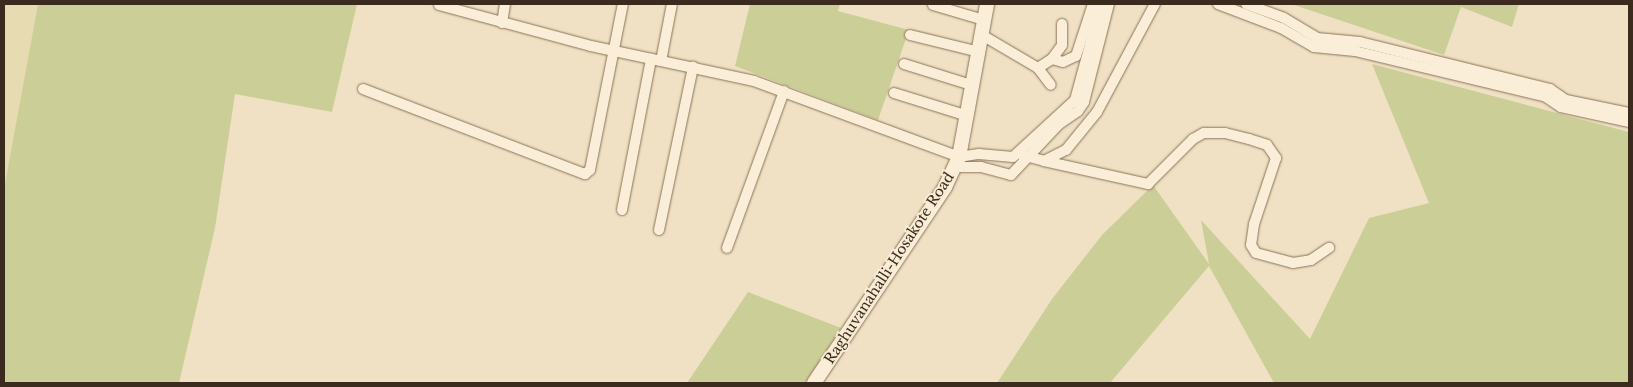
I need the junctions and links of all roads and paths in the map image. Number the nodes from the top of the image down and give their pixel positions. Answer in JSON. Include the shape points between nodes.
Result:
{"nodes":[{"id":1,"x":505,"y":4,"type":"edge"},
{"id":2,"x":623,"y":4,"type":"edge"},
{"id":3,"x":672,"y":4,"type":"edge"},
{"id":4,"x":987,"y":4,"type":"edge"},
{"id":5,"x":1093,"y":4,"type":"edge"},
{"id":6,"x":1101,"y":4,"type":"edge"},
{"id":7,"x":1109,"y":4,"type":"edge"},
{"id":8,"x":1155,"y":4,"type":"edge"},
{"id":9,"x":1218,"y":4,"type":"edge"},
{"id":10,"x":1246,"y":4,"type":"edge"},
{"id":11,"x":439,"y":5,"type":"dead end"},
{"id":12,"x":933,"y":5,"type":"dead end"},
{"id":13,"x":462,"y":8,"type":"edge"},
{"id":14,"x":984,"y":20,"type":"junction"},
{"id":15,"x":502,"y":23,"type":"junction"},
{"id":16,"x":1283,"y":23,"type":"junction"},
{"id":17,"x":1062,"y":24,"type":"dead end"},
{"id":18,"x":910,"y":35,"type":"dead end"},
{"id":19,"x":982,"y":35,"type":"junction"},
{"id":20,"x":614,"y":50,"type":"junction"},
{"id":21,"x":979,"y":52,"type":"junction"},
{"id":22,"x":1052,"y":59,"type":"junction"},
{"id":23,"x":656,"y":60,"type":"junction"},
{"id":24,"x":904,"y":64,"type":"dead end"},
{"id":25,"x":693,"y":67,"type":"junction"},
{"id":26,"x":1038,"y":68,"type":"junction"},
{"id":27,"x":1462,"y":72,"type":"junction"},
{"id":28,"x":1051,"y":85,"type":"dead end"},
{"id":29,"x":974,"y":86,"type":"junction"},
{"id":30,"x":363,"y":89,"type":"dead end"},
{"id":31,"x":784,"y":91,"type":"junction"},
{"id":32,"x":894,"y":93,"type":"dead end"},
{"id":33,"x":1629,"y":112,"type":"edge"},
{"id":34,"x":968,"y":116,"type":"junction"},
{"id":35,"x":1629,"y":122,"type":"edge"},
{"id":36,"x":1023,"y":156,"type":"junction"},
{"id":37,"x":1044,"y":161,"type":"junction"},
{"id":38,"x":956,"y":162,"type":"junction"},
{"id":39,"x":622,"y":210,"type":"dead end"},
{"id":40,"x":659,"y":230,"type":"dead end"},
{"id":41,"x":727,"y":248,"type":"dead end"},
{"id":42,"x":1329,"y":248,"type":"dead end"},
{"id":43,"x":814,"y":383,"type":"edge"}],
"edges":[{"from":1,"to":15,"type":"street"},
{"from":2,"to":20,"type":"street"},
{"from":3,"to":23,"type":"street"},
{"from":4,"to":14,"type":"main road","name":"Raghuvanahalli-Hosakote Road"},
{"from":5,"to":22,"type":"street","via":[[1076,56],[1063,62]]},
{"from":6,"to":36,"type":"street","via":[[1075,100]]},
{"from":7,"to":36,"type":"street","via":[[1082,106]]},
{"from":8,"to":37,"type":"street","via":[[1097,112],[1066,150]]},
{"from":9,"to":16,"type":"street"},
{"from":10,"to":16,"type":"street"},
{"from":11,"to":13,"type":"street"},
{"from":12,"to":14,"type":"street"},
{"from":13,"to":15,"type":"street"},
{"from":14,"to":19,"type":"main road","name":"Raghuvanahalli-Hosakote Road"},
{"from":15,"to":20,"type":"street"},
{"from":16,"to":27,"type":"street","via":[[1314,47]]},
{"from":17,"to":22,"type":"street","via":[[1062,45]]},
{"from":18,"to":21,"type":"street"},
{"from":19,"to":21,"type":"main road","name":"Raghuvanahalli-Hosakote Road"},
{"from":19,"to":26,"type":"street"},
{"from":20,"to":23,"type":"street"},
{"from":20,"to":30,"type":"street","via":[[590,170],[585,174]]},
{"from":21,"to":29,"type":"main road","name":"Raghuvanahalli-Hosakote Road"},
{"from":22,"to":26,"type":"street"},
{"from":23,"to":25,"type":"street"},
{"from":23,"to":39,"type":"street"},
{"from":24,"to":29,"type":"street"},
{"from":25,"to":31,"type":"street"},
{"from":25,"to":40,"type":"street"},
{"from":26,"to":28,"type":"street"},
{"from":27,"to":33,"type":"street","via":[[1550,89],[1566,100]]},
{"from":27,"to":35,"type":"street","via":[[1548,98],[1561,107]]},
{"from":29,"to":34,"type":"main road","name":"Raghuvanahalli-Hosakote Road"},
{"from":31,"to":38,"type":"street"},
{"from":31,"to":41,"type":"street"},
{"from":32,"to":34,"type":"street"},
{"from":34,"to":38,"type":"main road","name":"Raghuvanahalli-Hosakote Road"},
{"from":36,"to":37,"type":"street"},
{"from":36,"to":38,"type":"street","via":[[979,154]]},
{"from":36,"to":38,"type":"street","via":[[1011,175]]},
{"from":37,"to":42,"type":"street","via":[[1148,184],[1193,139],[1204,134],[1225,133],[1249,138],[1267,145],[1276,158],[1254,224],[1251,245],[1256,253],[1293,264],[1311,260]]},
{"from":38,"to":43,"type":"main road","name":"Raghuvanahalli-Hosakote Road","via":[[945,187]]}]}
